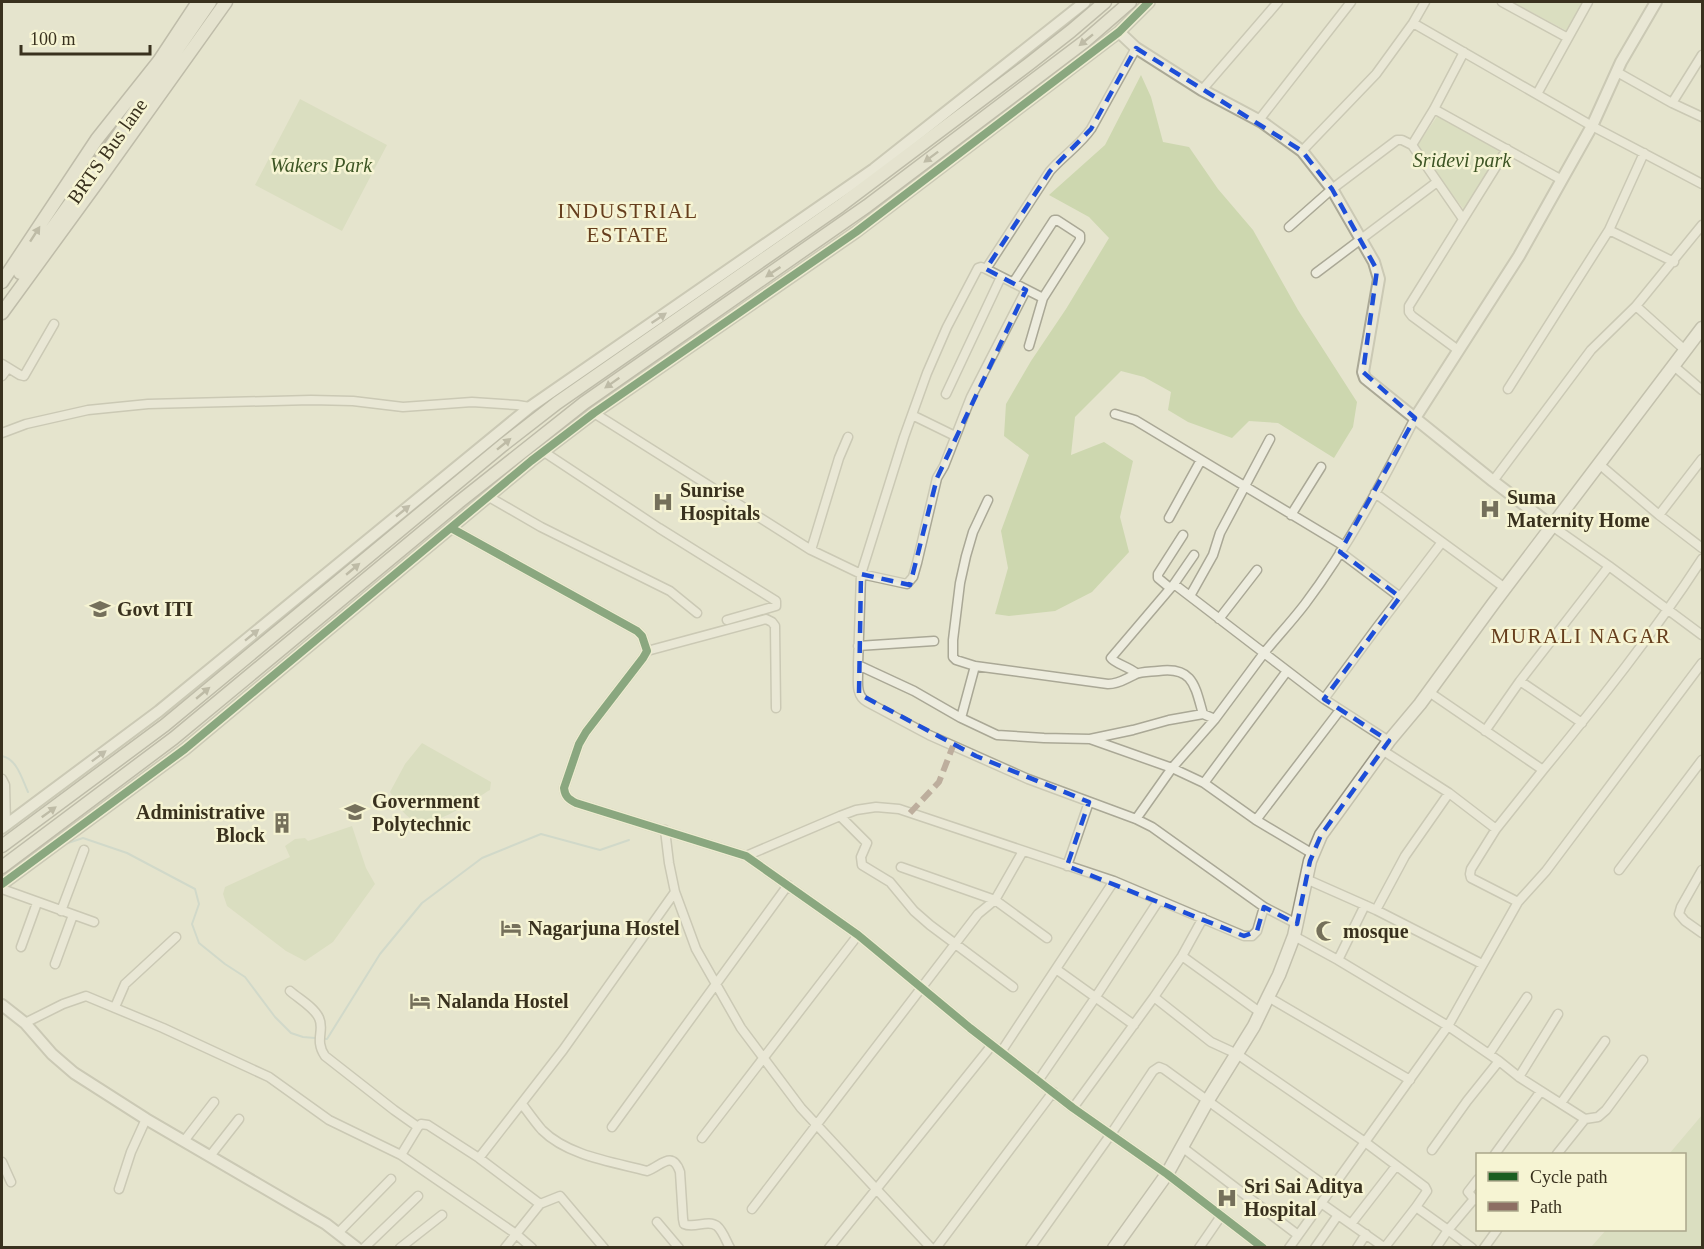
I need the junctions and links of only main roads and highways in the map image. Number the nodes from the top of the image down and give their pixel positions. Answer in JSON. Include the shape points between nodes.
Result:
{"nodes":[{"id":1,"x":198,"y":2,"type":"edge"},
{"id":2,"x":210,"y":2,"type":"edge"},
{"id":3,"x":226,"y":2,"type":"edge"},
{"id":4,"x":1105,"y":2,"type":"edge"},
{"id":5,"x":1130,"y":2,"type":"edge"},
{"id":6,"x":2,"y":282,"type":"edge"},
{"id":7,"x":2,"y":300,"type":"edge"},
{"id":8,"x":2,"y":313,"type":"edge"},
{"id":9,"x":1702,"y":328,"type":"edge"},
{"id":10,"x":291,"y":620,"type":"junction"},
{"id":11,"x":301,"y":632,"type":"junction"},
{"id":12,"x":2,"y":846,"type":"edge"},
{"id":13,"x":2,"y":867,"type":"edge"},
{"id":14,"x":1114,"y":1248,"type":"edge"}],
"edges":[{"from":6,"to":1,"type":"main road","one_way":true,"via":[[98,139],[159,61]]},
{"from":2,"to":7,"type":"main road","name":"BRTS Bus lane"},
{"from":3,"to":8,"type":"main road"},
{"from":10,"to":4,"type":"main road","one_way":true,"via":[[557,403],[840,206]]},
{"from":5,"to":11,"type":"main road","one_way":true,"via":[[1084,42],[867,206],[584,403]]},
{"from":9,"to":14,"type":"main road","via":[[1321,835],[1306,879],[1294,936],[1261,1013],[1167,1173]]},
{"from":10,"to":11,"type":"main road"},
{"from":12,"to":10,"type":"main road","one_way":true,"via":[[163,727]]},
{"from":11,"to":13,"type":"main road","via":[[175,737]]}]}
